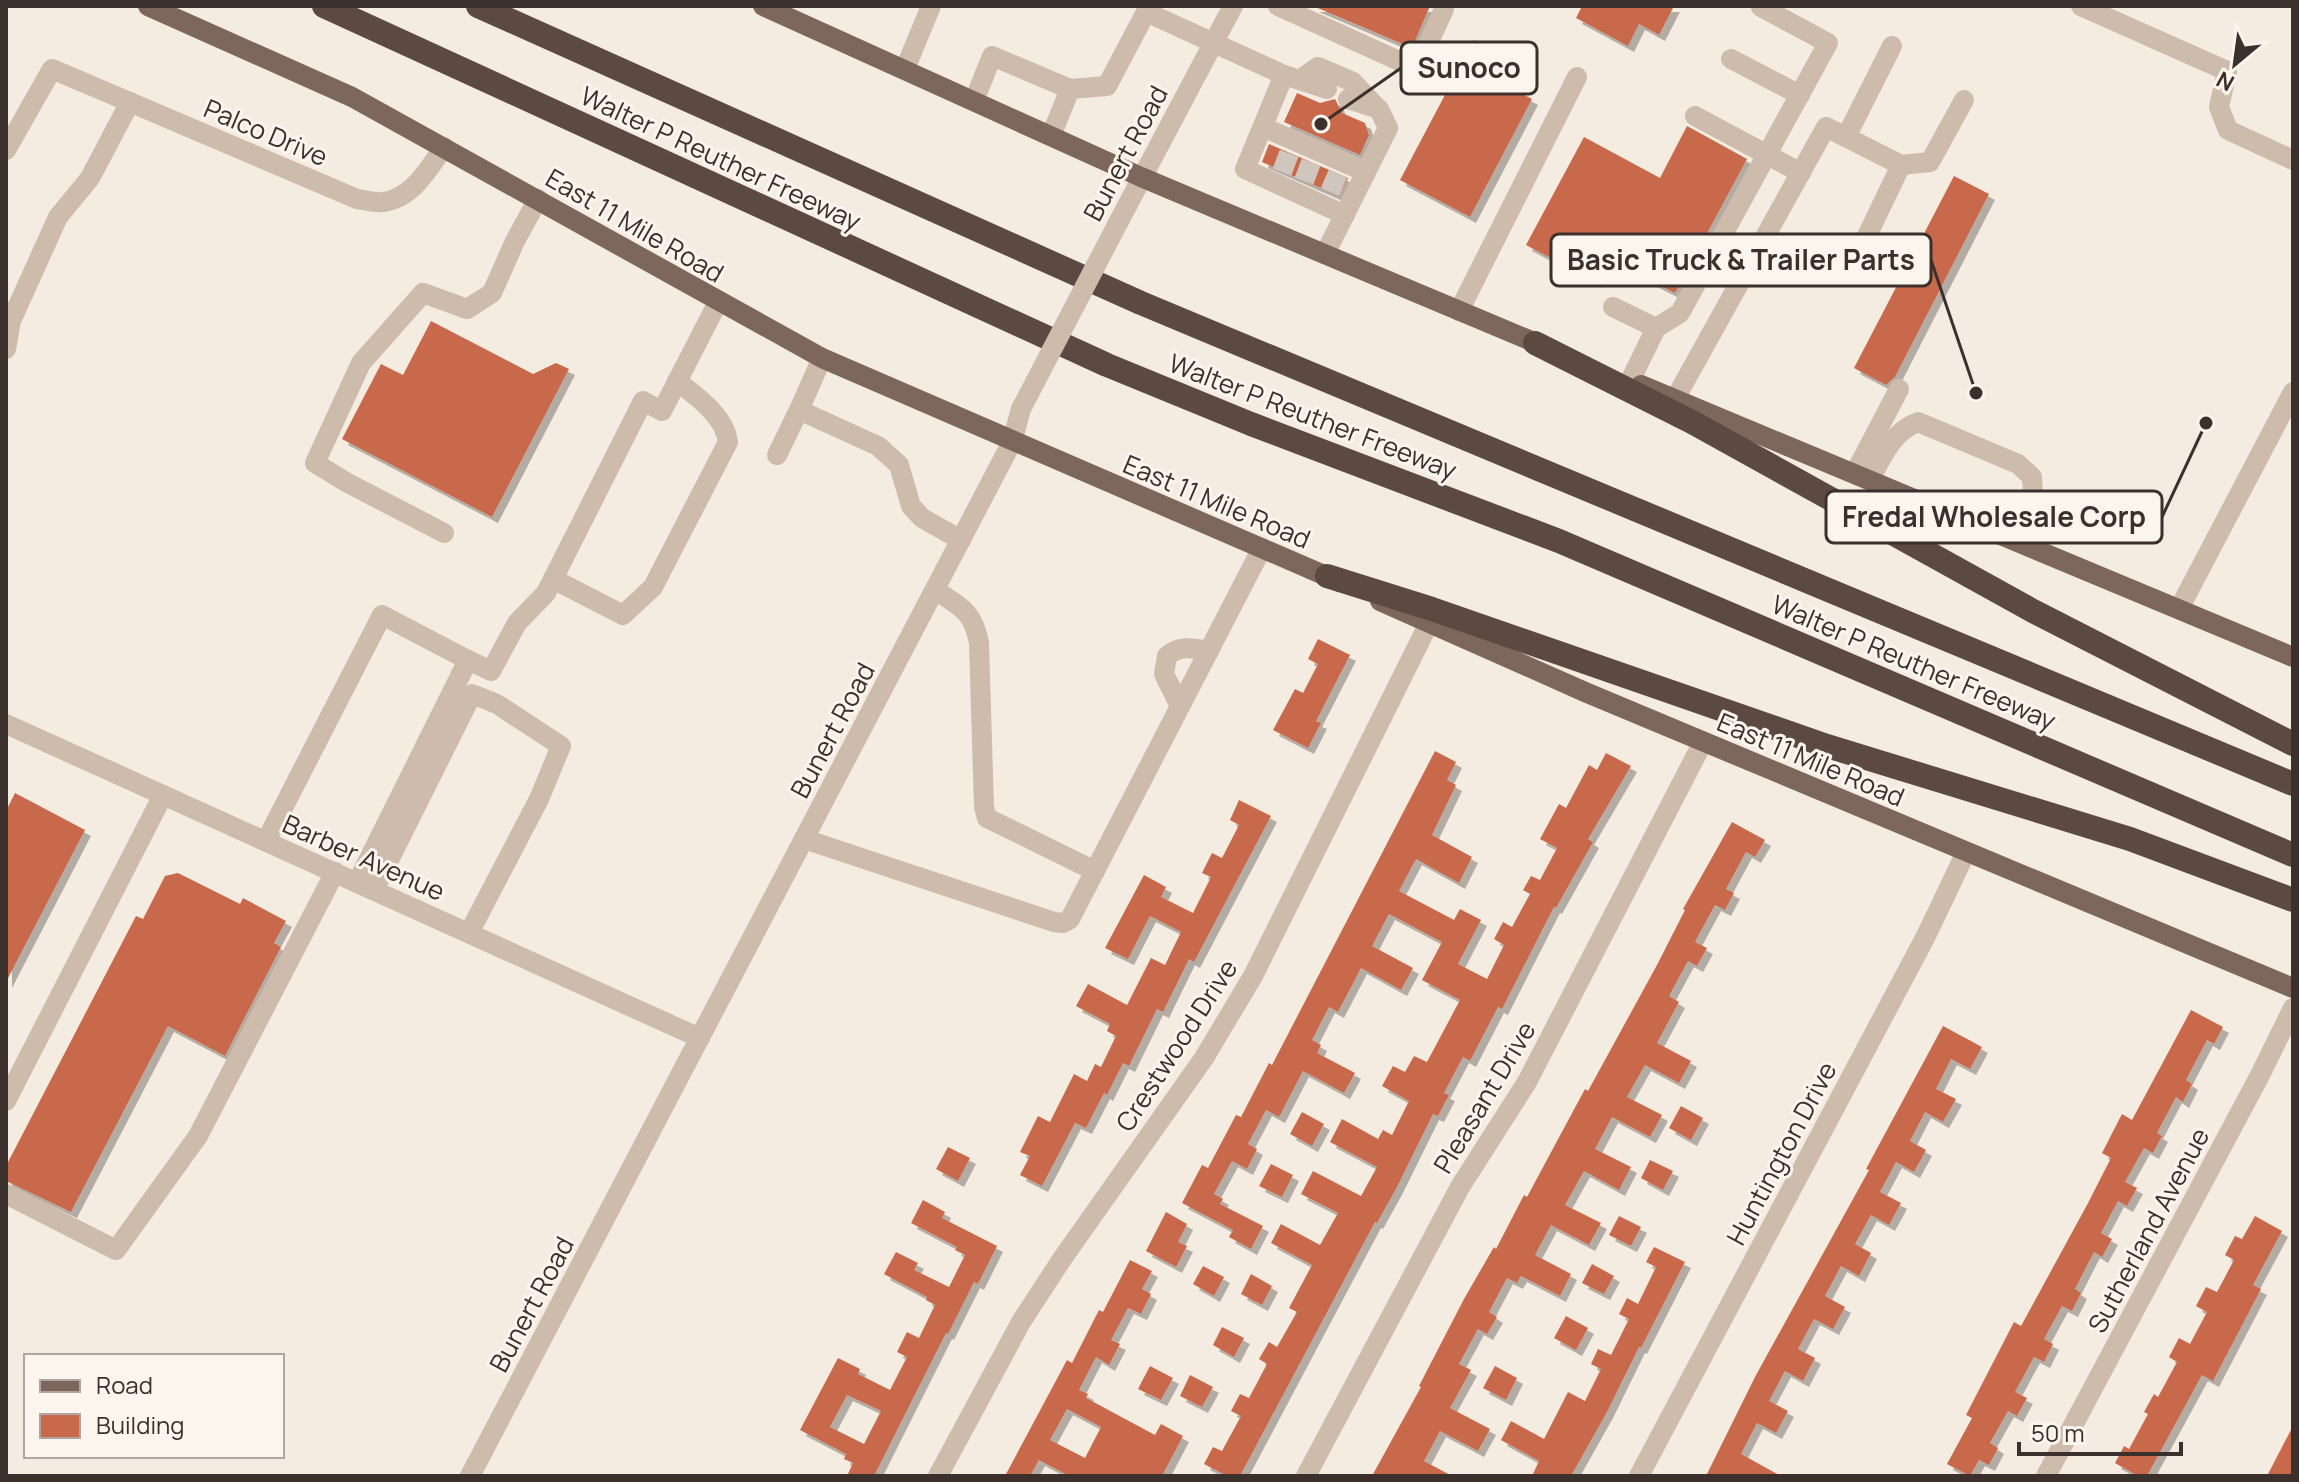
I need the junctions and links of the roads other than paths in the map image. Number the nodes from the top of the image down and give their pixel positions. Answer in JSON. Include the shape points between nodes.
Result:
{"nodes":[{"id":1,"x":148,"y":6,"type":"edge"},
{"id":2,"x":324,"y":6,"type":"edge"},
{"id":3,"x":478,"y":6,"type":"edge"},
{"id":4,"x":763,"y":6,"type":"edge"},
{"id":5,"x":931,"y":6,"type":"edge"},
{"id":6,"x":1233,"y":6,"type":"edge"},
{"id":7,"x":1278,"y":6,"type":"edge"},
{"id":8,"x":2081,"y":6,"type":"edge"},
{"id":9,"x":1761,"y":7,"type":"edge"},
{"id":10,"x":1444,"y":9,"type":"dead end"},
{"id":11,"x":1213,"y":41,"type":"junction"},
{"id":12,"x":1892,"y":46,"type":"dead end"},
{"id":13,"x":1731,"y":59,"type":"dead end"},
{"id":14,"x":905,"y":69,"type":"junction"},
{"id":15,"x":1293,"y":77,"type":"junction"},
{"id":16,"x":1577,"y":77,"type":"dead end"},
{"id":17,"x":1070,"y":89,"type":"junction"},
{"id":18,"x":1327,"y":89,"type":"dead end"},
{"id":19,"x":1800,"y":95,"type":"junction"},
{"id":20,"x":1348,"y":99,"type":"dead end"},
{"id":21,"x":1964,"y":100,"type":"dead end"},
{"id":22,"x":974,"y":101,"type":"junction"},
{"id":23,"x":130,"y":102,"type":"junction"},
{"id":24,"x":1379,"y":109,"type":"junction"},
{"id":25,"x":1695,"y":116,"type":"dead end"},
{"id":26,"x":1263,"y":127,"type":"junction"},
{"id":27,"x":1051,"y":136,"type":"junction"},
{"id":28,"x":1846,"y":137,"type":"junction"},
{"id":29,"x":444,"y":147,"type":"junction"},
{"id":30,"x":6,"y":150,"type":"edge"},
{"id":31,"x":1767,"y":154,"type":"junction"},
{"id":32,"x":2293,"y":160,"type":"edge"},
{"id":33,"x":1901,"y":165,"type":"junction"},
{"id":34,"x":1366,"y":172,"type":"junction"},
{"id":35,"x":1801,"y":173,"type":"junction"},
{"id":36,"x":1141,"y":177,"type":"junction"},
{"id":37,"x":538,"y":199,"type":"junction"},
{"id":38,"x":1345,"y":215,"type":"junction"},
{"id":39,"x":1325,"y":254,"type":"junction"},
{"id":40,"x":1853,"y":265,"type":"dead end"},
{"id":41,"x":718,"y":302,"type":"junction"},
{"id":42,"x":1613,"y":307,"type":"dead end"},
{"id":43,"x":1459,"y":311,"type":"junction"},
{"id":44,"x":1656,"y":328,"type":"junction"},
{"id":45,"x":1535,"y":343,"type":"junction"},
{"id":46,"x":6,"y":349,"type":"edge"},
{"id":47,"x":822,"y":358,"type":"junction"},
{"id":48,"x":677,"y":381,"type":"junction"},
{"id":49,"x":1630,"y":381,"type":"junction"},
{"id":50,"x":1899,"y":389,"type":"dead end"},
{"id":51,"x":2293,"y":392,"type":"edge"},
{"id":52,"x":1675,"y":399,"type":"junction"},
{"id":53,"x":799,"y":410,"type":"junction"},
{"id":54,"x":1012,"y":442,"type":"junction"},
{"id":55,"x":777,"y":455,"type":"dead end"},
{"id":56,"x":1862,"y":476,"type":"junction"},
{"id":57,"x":444,"y":533,"type":"dead end"},
{"id":58,"x":2012,"y":539,"type":"junction"},
{"id":59,"x":961,"y":540,"type":"junction"},
{"id":60,"x":1262,"y":548,"type":"junction"},
{"id":61,"x":1327,"y":576,"type":"junction"},
{"id":62,"x":553,"y":579,"type":"junction"},
{"id":63,"x":935,"y":590,"type":"junction"},
{"id":64,"x":2179,"y":609,"type":"junction"},
{"id":65,"x":1428,"y":625,"type":"junction"},
{"id":66,"x":1209,"y":651,"type":"junction"},
{"id":67,"x":2293,"y":657,"type":"edge"},
{"id":68,"x":468,"y":660,"type":"junction"},
{"id":69,"x":1180,"y":706,"type":"junction"},
{"id":70,"x":6,"y":724,"type":"edge"},
{"id":71,"x":1703,"y":742,"type":"junction"},
{"id":72,"x":2293,"y":744,"type":"edge"},
{"id":73,"x":2293,"y":784,"type":"edge"},
{"id":74,"x":163,"y":795,"type":"junction"},
{"id":75,"x":804,"y":839,"type":"junction"},
{"id":76,"x":266,"y":841,"type":"junction"},
{"id":77,"x":1966,"y":852,"type":"junction"},
{"id":78,"x":2293,"y":855,"type":"edge"},
{"id":79,"x":1095,"y":871,"type":"junction"},
{"id":80,"x":335,"y":872,"type":"junction"},
{"id":81,"x":366,"y":886,"type":"junction"},
{"id":82,"x":2293,"y":900,"type":"edge"},
{"id":83,"x":469,"y":933,"type":"junction"},
{"id":84,"x":2293,"y":988,"type":"edge"},
{"id":85,"x":2293,"y":1008,"type":"edge"},
{"id":86,"x":700,"y":1038,"type":"junction"},
{"id":87,"x":6,"y":1101,"type":"edge"},
{"id":88,"x":6,"y":1194,"type":"edge"},
{"id":89,"x":470,"y":1476,"type":"edge"},
{"id":90,"x":938,"y":1476,"type":"edge"},
{"id":91,"x":1306,"y":1476,"type":"edge"},
{"id":92,"x":1639,"y":1476,"type":"edge"},
{"id":93,"x":2046,"y":1476,"type":"edge"}],
"edges":[{"from":1,"to":29,"type":"main road","name":"East 11 Mile Road","via":[[352,97]]},
{"from":2,"to":78,"type":"highway","name":"Walter P Reuther Freeway","via":[[1107,365],[1559,541]]},
{"from":3,"to":73,"type":"highway","name":"Walter P Reuther Freeway","via":[[1141,303]]},
{"from":4,"to":14,"type":"main road"},
{"from":5,"to":14,"type":"street"},
{"from":6,"to":11,"type":"street","name":"Bunert Road"},
{"from":7,"to":10,"type":"street","via":[[1408,65],[1422,57]]},
{"from":8,"to":32,"type":"street","via":[[2227,71],[2219,107],[2228,130]]},
{"from":9,"to":19,"type":"street","via":[[1828,43]]},
{"from":11,"to":15,"type":"street"},
{"from":11,"to":17,"type":"street","via":[[1146,12],[1107,86]]},
{"from":11,"to":36,"type":"street","name":"Bunert Road"},
{"from":12,"to":28,"type":"street"},
{"from":13,"to":19,"type":"street"},
{"from":14,"to":22,"type":"main road"},
{"from":15,"to":18,"type":"street"},
{"from":15,"to":24,"type":"street","via":[[1318,67],[1353,82]]},
{"from":15,"to":26,"type":"street"},
{"from":16,"to":43,"type":"street"},
{"from":17,"to":22,"type":"street","via":[[992,56]]},
{"from":17,"to":27,"type":"street"},
{"from":19,"to":31,"type":"street"},
{"from":20,"to":24,"type":"street"},
{"from":21,"to":33,"type":"street","via":[[1930,162]]},
{"from":22,"to":27,"type":"main road"},
{"from":23,"to":29,"type":"street","name":"Palco Drive","via":[[357,199],[383,202],[401,197]]},
{"from":23,"to":30,"type":"street","name":"Palco Drive","via":[[52,69]]},
{"from":23,"to":46,"type":"street","via":[[90,178],[58,217],[11,321]]},
{"from":24,"to":34,"type":"street","via":[[1388,128]]},
{"from":25,"to":31,"type":"street"},
{"from":26,"to":34,"type":"street","via":[[1292,146]]},
{"from":26,"to":38,"type":"street","via":[[1245,169],[1327,199]]},
{"from":27,"to":36,"type":"main road"},
{"from":28,"to":33,"type":"street"},
{"from":28,"to":35,"type":"street","via":[[1826,127]]},
{"from":29,"to":37,"type":"main road","name":"East 11 Mile Road"},
{"from":31,"to":35,"type":"street"},
{"from":31,"to":44,"type":"street","via":[[1680,313]]},
{"from":33,"to":40,"type":"street"},
{"from":34,"to":38,"type":"street"},
{"from":35,"to":52,"type":"street"},
{"from":36,"to":39,"type":"main road"},
{"from":36,"to":54,"type":"street","name":"Bunert Road","bridge":true,"via":[[1021,409]]},
{"from":37,"to":41,"type":"main road","name":"East 11 Mile Road"},
{"from":37,"to":57,"type":"street","via":[[492,293],[467,309],[423,293],[361,363],[315,463]]},
{"from":38,"to":39,"type":"street"},
{"from":39,"to":43,"type":"main road"},
{"from":41,"to":47,"type":"main road","name":"East 11 Mile Road"},
{"from":41,"to":48,"type":"street"},
{"from":42,"to":44,"type":"street"},
{"from":43,"to":45,"type":"main road"},
{"from":44,"to":49,"type":"street"},
{"from":45,"to":49,"type":"main road"},
{"from":45,"to":72,"type":"highway","via":[[1692,422],[2033,611]]},
{"from":47,"to":53,"type":"street"},
{"from":47,"to":54,"type":"main road","name":"East 11 Mile Road"},
{"from":48,"to":62,"type":"street","via":[[662,411],[643,401]]},
{"from":48,"to":62,"type":"street","via":[[717,418],[728,442],[653,587],[623,615]]},
{"from":49,"to":52,"type":"main road"},
{"from":50,"to":56,"type":"street"},
{"from":51,"to":64,"type":"street"},
{"from":52,"to":56,"type":"main road"},
{"from":53,"to":55,"type":"street"},
{"from":53,"to":59,"type":"street","via":[[878,446],[899,465],[911,506]]},
{"from":54,"to":59,"type":"street","name":"Bunert Road"},
{"from":54,"to":60,"type":"main road","name":"East 11 Mile Road"},
{"from":56,"to":58,"type":"main road"},
{"from":56,"to":58,"type":"street","via":[[1894,436],[1918,422],[2018,464],[2032,477],[2033,494]]},
{"from":58,"to":64,"type":"main road"},
{"from":59,"to":63,"type":"street","name":"Bunert Road"},
{"from":60,"to":61,"type":"main road","name":"East 11 Mile Road"},
{"from":60,"to":66,"type":"street"},
{"from":61,"to":65,"type":"main road","name":"East 11 Mile Road"},
{"from":61,"to":82,"type":"highway","via":[[1827,746],[2130,839]]},
{"from":62,"to":68,"type":"street","via":[[517,623],[491,671]]},
{"from":63,"to":75,"type":"street","name":"Bunert Road"},
{"from":63,"to":79,"type":"street","via":[[974,620],[987,818]]},
{"from":64,"to":67,"type":"main road"},
{"from":65,"to":71,"type":"main road","name":"East 11 Mile Road"},
{"from":65,"to":90,"type":"street","name":"Crestwood Drive","via":[[1253,976],[1204,1058],[1021,1322]]},
{"from":66,"to":69,"type":"street"},
{"from":66,"to":69,"type":"street","via":[[1185,647],[1167,656],[1164,674]]},
{"from":68,"to":76,"type":"street","via":[[382,615]]},
{"from":68,"to":81,"type":"street"},
{"from":69,"to":79,"type":"street"},
{"from":70,"to":74,"type":"street","name":"Barber Avenue"},
{"from":71,"to":77,"type":"main road","name":"East 11 Mile Road"},
{"from":71,"to":91,"type":"street","name":"Pleasant Drive","via":[[1527,1082],[1460,1187]]},
{"from":74,"to":76,"type":"street","name":"Barber Avenue"},
{"from":74,"to":87,"type":"street"},
{"from":75,"to":79,"type":"street","via":[[1063,923]]},
{"from":75,"to":86,"type":"street","name":"Bunert Road"},
{"from":76,"to":80,"type":"street","name":"Barber Avenue"},
{"from":77,"to":84,"type":"main road","name":"East 11 Mile Road"},
{"from":77,"to":92,"type":"street","name":"Huntington Drive"},
{"from":80,"to":81,"type":"street","name":"Barber Avenue"},
{"from":80,"to":88,"type":"street","via":[[198,1136],[116,1250]]},
{"from":81,"to":83,"type":"street","name":"Barber Avenue"},
{"from":81,"to":83,"type":"street","via":[[472,694],[497,704],[561,746]]},
{"from":83,"to":86,"type":"street","name":"Barber Avenue"},
{"from":85,"to":93,"type":"street","name":"Sutherland Avenue"},
{"from":86,"to":89,"type":"street","name":"Bunert Road"}]}
